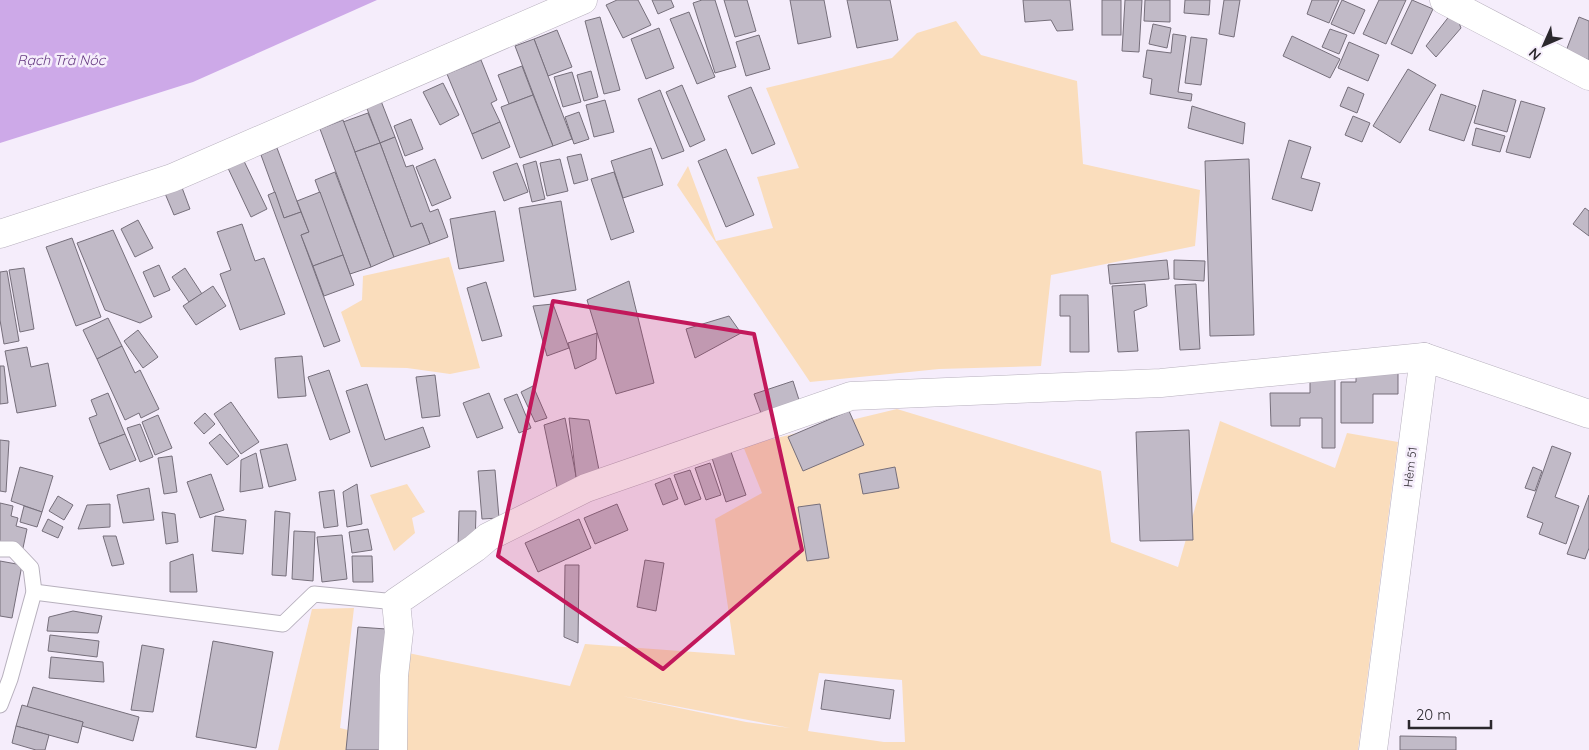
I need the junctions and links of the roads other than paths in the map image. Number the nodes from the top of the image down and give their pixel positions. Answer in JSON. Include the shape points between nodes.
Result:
{"nodes":[{"id":1,"x":583,"y":0,"type":"edge"},
{"id":2,"x":1444,"y":0,"type":"edge"},
{"id":3,"x":1589,"y":76,"type":"edge"},
{"id":4,"x":0,"y":234,"type":"edge"},
{"id":5,"x":1424,"y":358,"type":"junction"},
{"id":6,"x":1589,"y":414,"type":"edge"},
{"id":7,"x":0,"y":549,"type":"edge"},
{"id":8,"x":34,"y":592,"type":"junction"},
{"id":9,"x":396,"y":602,"type":"junction"},
{"id":10,"x":0,"y":705,"type":"edge"},
{"id":11,"x":393,"y":750,"type":"edge"},
{"id":12,"x":1373,"y":750,"type":"edge"}],
"edges":[{"from":1,"to":4,"type":"street","via":[[172,178]]},
{"from":2,"to":3,"type":"street"},
{"from":5,"to":6,"type":"street"},
{"from":5,"to":9,"type":"street","via":[[1161,383],[851,396],[586,488],[488,537]]},
{"from":5,"to":12,"type":"street","name":"Hẻm 51"},
{"from":7,"to":8,"type":"lane","via":[[14,549],[31,568]]},
{"from":8,"to":9,"type":"lane","via":[[284,624],[314,594]]},
{"from":8,"to":10,"type":"lane"},
{"from":9,"to":11,"type":"street","via":[[399,632],[394,676]]}]}
